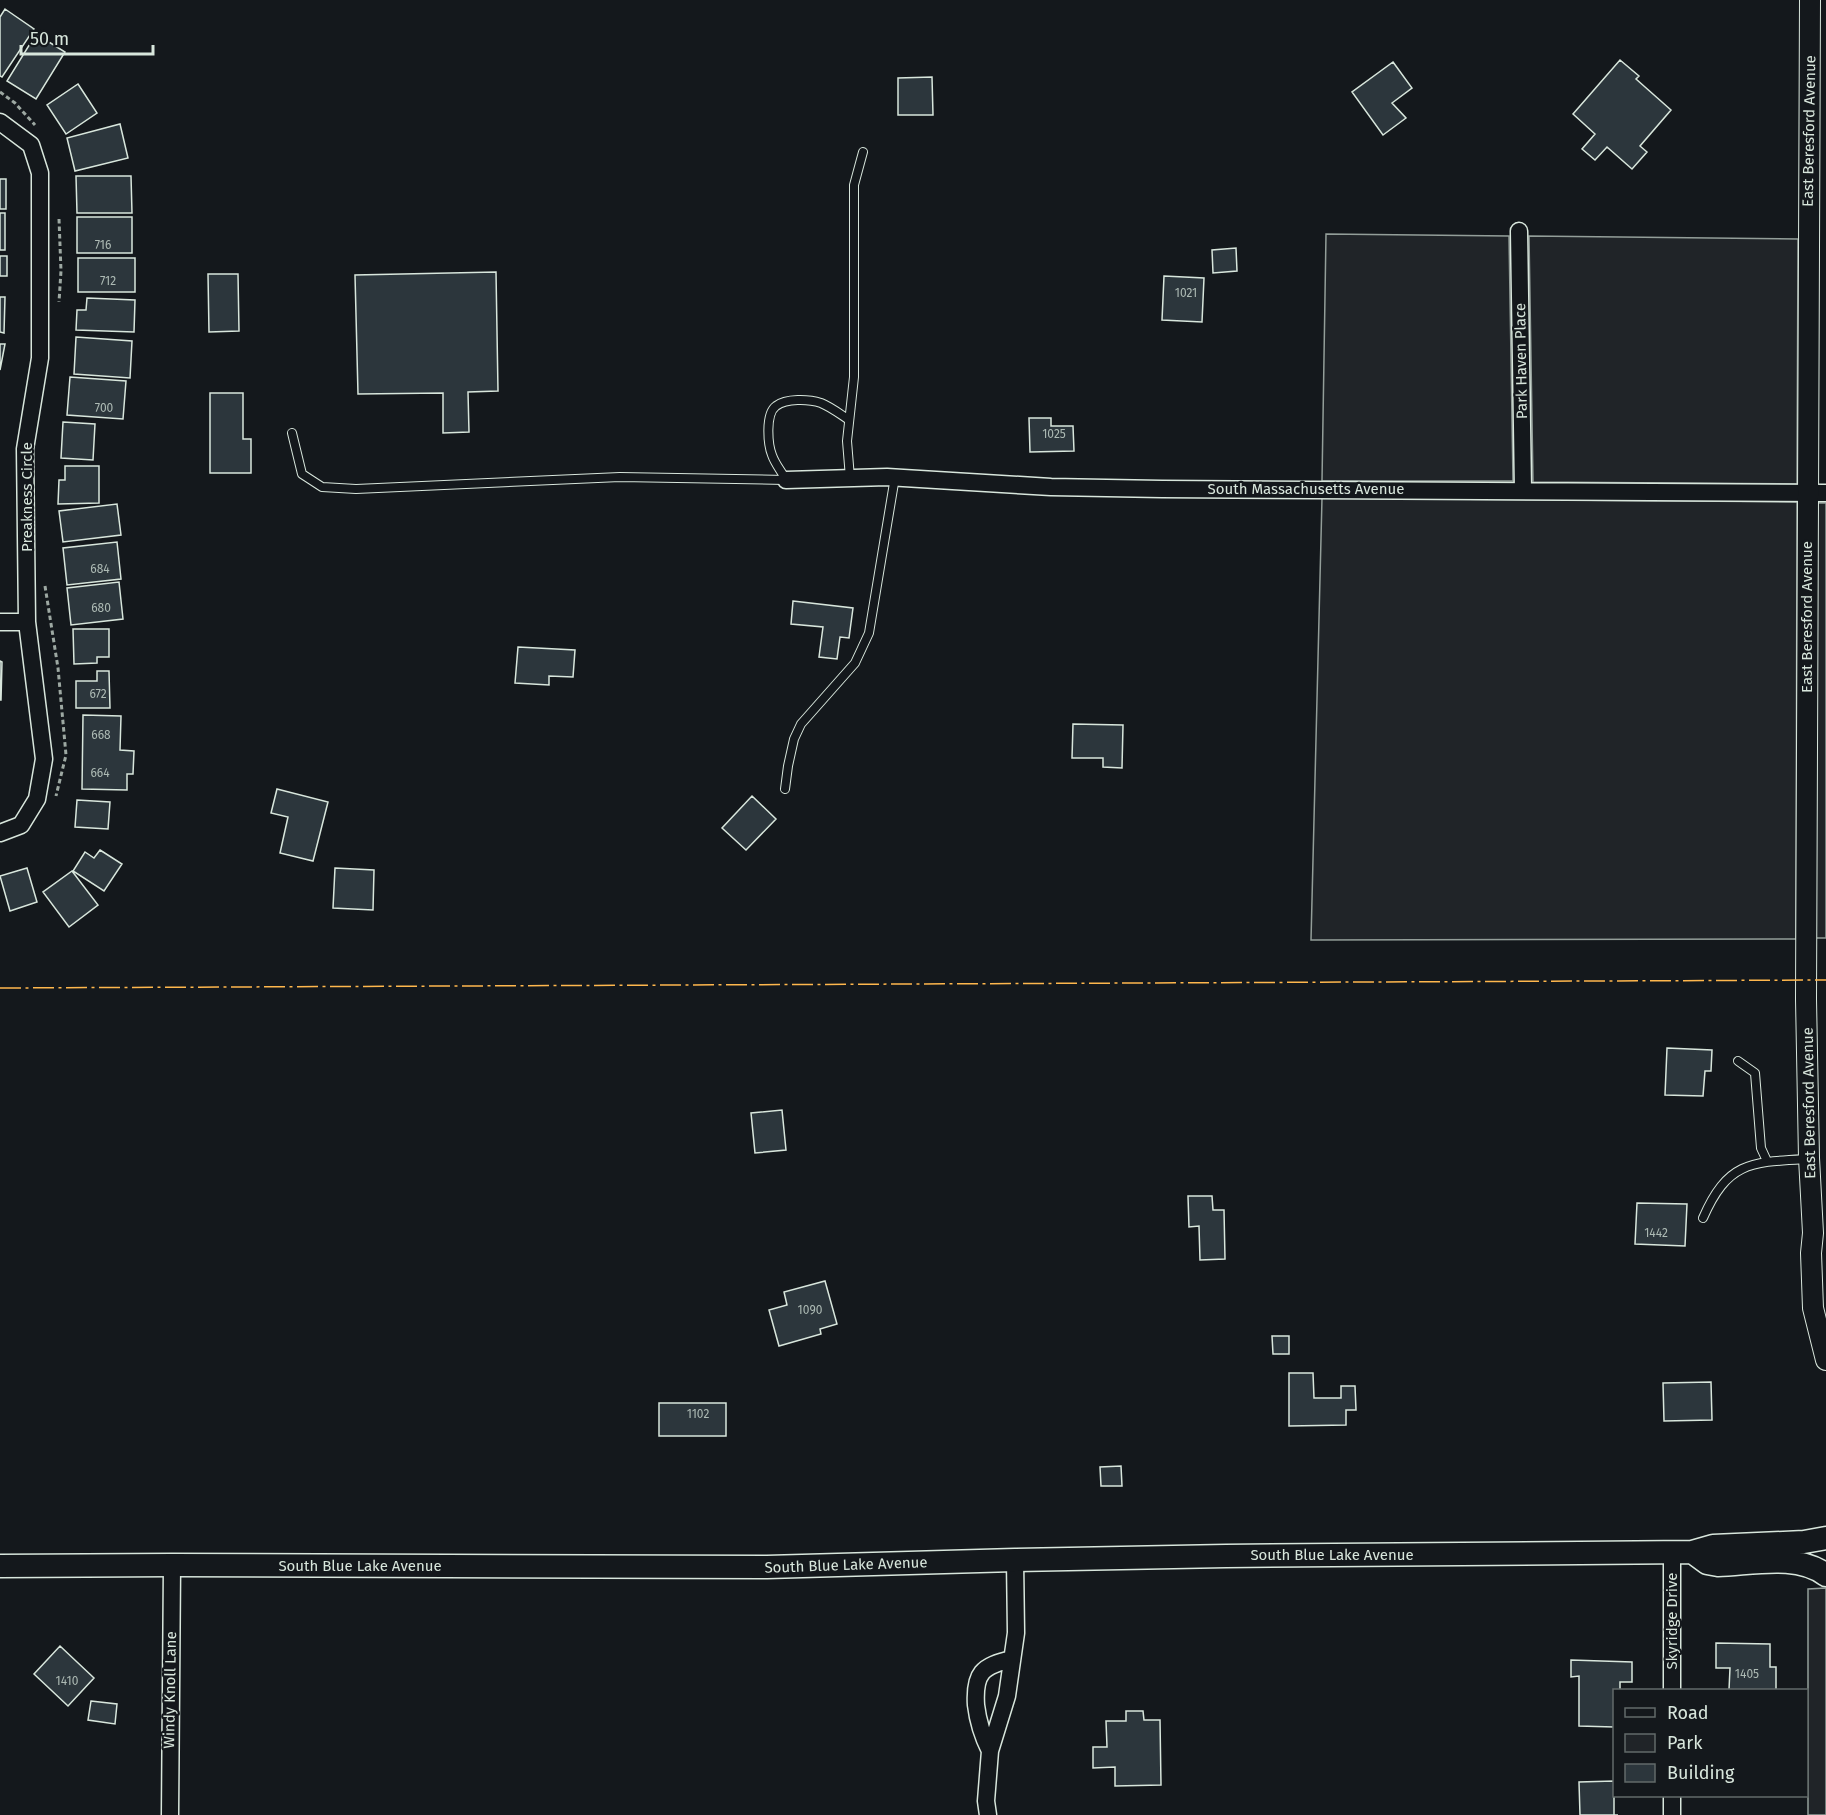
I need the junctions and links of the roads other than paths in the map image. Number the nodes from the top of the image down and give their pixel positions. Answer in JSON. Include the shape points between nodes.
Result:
{"nodes":[{"id":1,"x":1810,"y":0,"type":"edge"},
{"id":2,"x":0,"y":122,"type":"edge"},
{"id":3,"x":863,"y":152,"type":"dead end"},
{"id":4,"x":1519,"y":231,"type":"dead end"},
{"id":5,"x":849,"y":420,"type":"junction"},
{"id":6,"x":292,"y":433,"type":"dead end"},
{"id":7,"x":895,"y":477,"type":"junction"},
{"id":8,"x":850,"y":478,"type":"junction"},
{"id":9,"x":786,"y":480,"type":"junction"},
{"id":10,"x":1523,"y":490,"type":"junction"},
{"id":11,"x":1816,"y":493,"type":"edge"},
{"id":12,"x":0,"y":622,"type":"edge"},
{"id":13,"x":27,"y":622,"type":"junction"},
{"id":14,"x":785,"y":789,"type":"dead end"},
{"id":15,"x":0,"y":833,"type":"edge"},
{"id":16,"x":1738,"y":1061,"type":"dead end"},
{"id":17,"x":1809,"y":1158,"type":"junction"},
{"id":18,"x":1767,"y":1161,"type":"junction"},
{"id":19,"x":1702,"y":1218,"type":"dead end"},
{"id":20,"x":1814,"y":1233,"type":"junction"},
{"id":21,"x":1826,"y":1270,"type":"edge"},
{"id":22,"x":1826,"y":1360,"type":"edge"},
{"id":23,"x":1826,"y":1538,"type":"edge"},
{"id":24,"x":1682,"y":1552,"type":"junction"},
{"id":25,"x":1015,"y":1560,"type":"junction"},
{"id":26,"x":172,"y":1565,"type":"junction"},
{"id":27,"x":0,"y":1566,"type":"edge"},
{"id":28,"x":1826,"y":1575,"type":"edge"},
{"id":29,"x":1012,"y":1659,"type":"junction"},
{"id":30,"x":1672,"y":1689,"type":"edge"},
{"id":31,"x":990,"y":1751,"type":"junction"},
{"id":32,"x":1672,"y":1797,"type":"edge"},
{"id":33,"x":170,"y":1815,"type":"edge"},
{"id":34,"x":988,"y":1815,"type":"edge"},
{"id":35,"x":1672,"y":1815,"type":"edge"}],
"edges":[{"from":1,"to":11,"type":"street","name":"East Beresford Avenue"},
{"from":2,"to":13,"type":"street","name":"Preakness Circle","via":[[31,146],[40,173],[40,358],[25,449]]},
{"from":3,"to":5,"type":"lane","via":[[854,185],[854,377]]},
{"from":4,"to":10,"type":"street","name":"Park Haven Place"},
{"from":5,"to":8,"type":"lane"},
{"from":5,"to":9,"type":"lane","via":[[820,403],[798,400],[777,404],[772,409],[768,437],[772,455]]},
{"from":6,"to":9,"type":"lane","via":[[302,474],[322,487],[356,489],[620,477]]},
{"from":7,"to":8,"type":"street","name":"South Massachusetts Avenue"},
{"from":7,"to":10,"type":"street","name":"South Massachusetts Avenue","via":[[1063,487]]},
{"from":7,"to":14,"type":"lane","via":[[869,633],[855,663],[801,724],[794,739]]},
{"from":8,"to":9,"type":"street","name":"South Massachusetts Avenue"},
{"from":10,"to":11,"type":"street","name":"South Massachusetts Avenue"},
{"from":11,"to":17,"type":"street","name":"East Beresford Avenue","via":[[1806,999]]},
{"from":12,"to":13,"type":"street"},
{"from":13,"to":15,"type":"street","name":"Preakness Circle","via":[[44,759],[37,799],[21,825]]},
{"from":16,"to":18,"type":"lane","via":[[1755,1073],[1761,1148]]},
{"from":17,"to":18,"type":"lane"},
{"from":17,"to":20,"type":"street","name":"East Beresford Avenue"},
{"from":18,"to":19,"type":"lane","via":[[1739,1169],[1724,1181]]},
{"from":20,"to":21,"type":"street","name":"East Beresford Avenue"},
{"from":20,"to":22,"type":"street","name":"East Beresford Avenue","via":[[1810,1253],[1813,1308]]},
{"from":23,"to":24,"type":"main road","name":"South Blue Lake Avenue"},
{"from":24,"to":25,"type":"main road","name":"South Blue Lake Avenue"},
{"from":24,"to":28,"type":"main road","name":"South Blue Lake Avenue","via":[[1718,1565],[1803,1563]]},
{"from":24,"to":30,"type":"street","name":"Skyridge Drive"},
{"from":25,"to":26,"type":"main road","name":"South Blue Lake Avenue","via":[[766,1567]]},
{"from":25,"to":29,"type":"street","via":[[1016,1633]]},
{"from":26,"to":27,"type":"main road","name":"South Blue Lake Avenue"},
{"from":26,"to":33,"type":"street","name":"Windy Knoll Lane"},
{"from":29,"to":31,"type":"street","via":[[1007,1696]]},
{"from":29,"to":31,"type":"street","via":[[987,1668],[975,1686],[978,1722]]},
{"from":31,"to":34,"type":"street"},
{"from":32,"to":35,"type":"street"}]}
